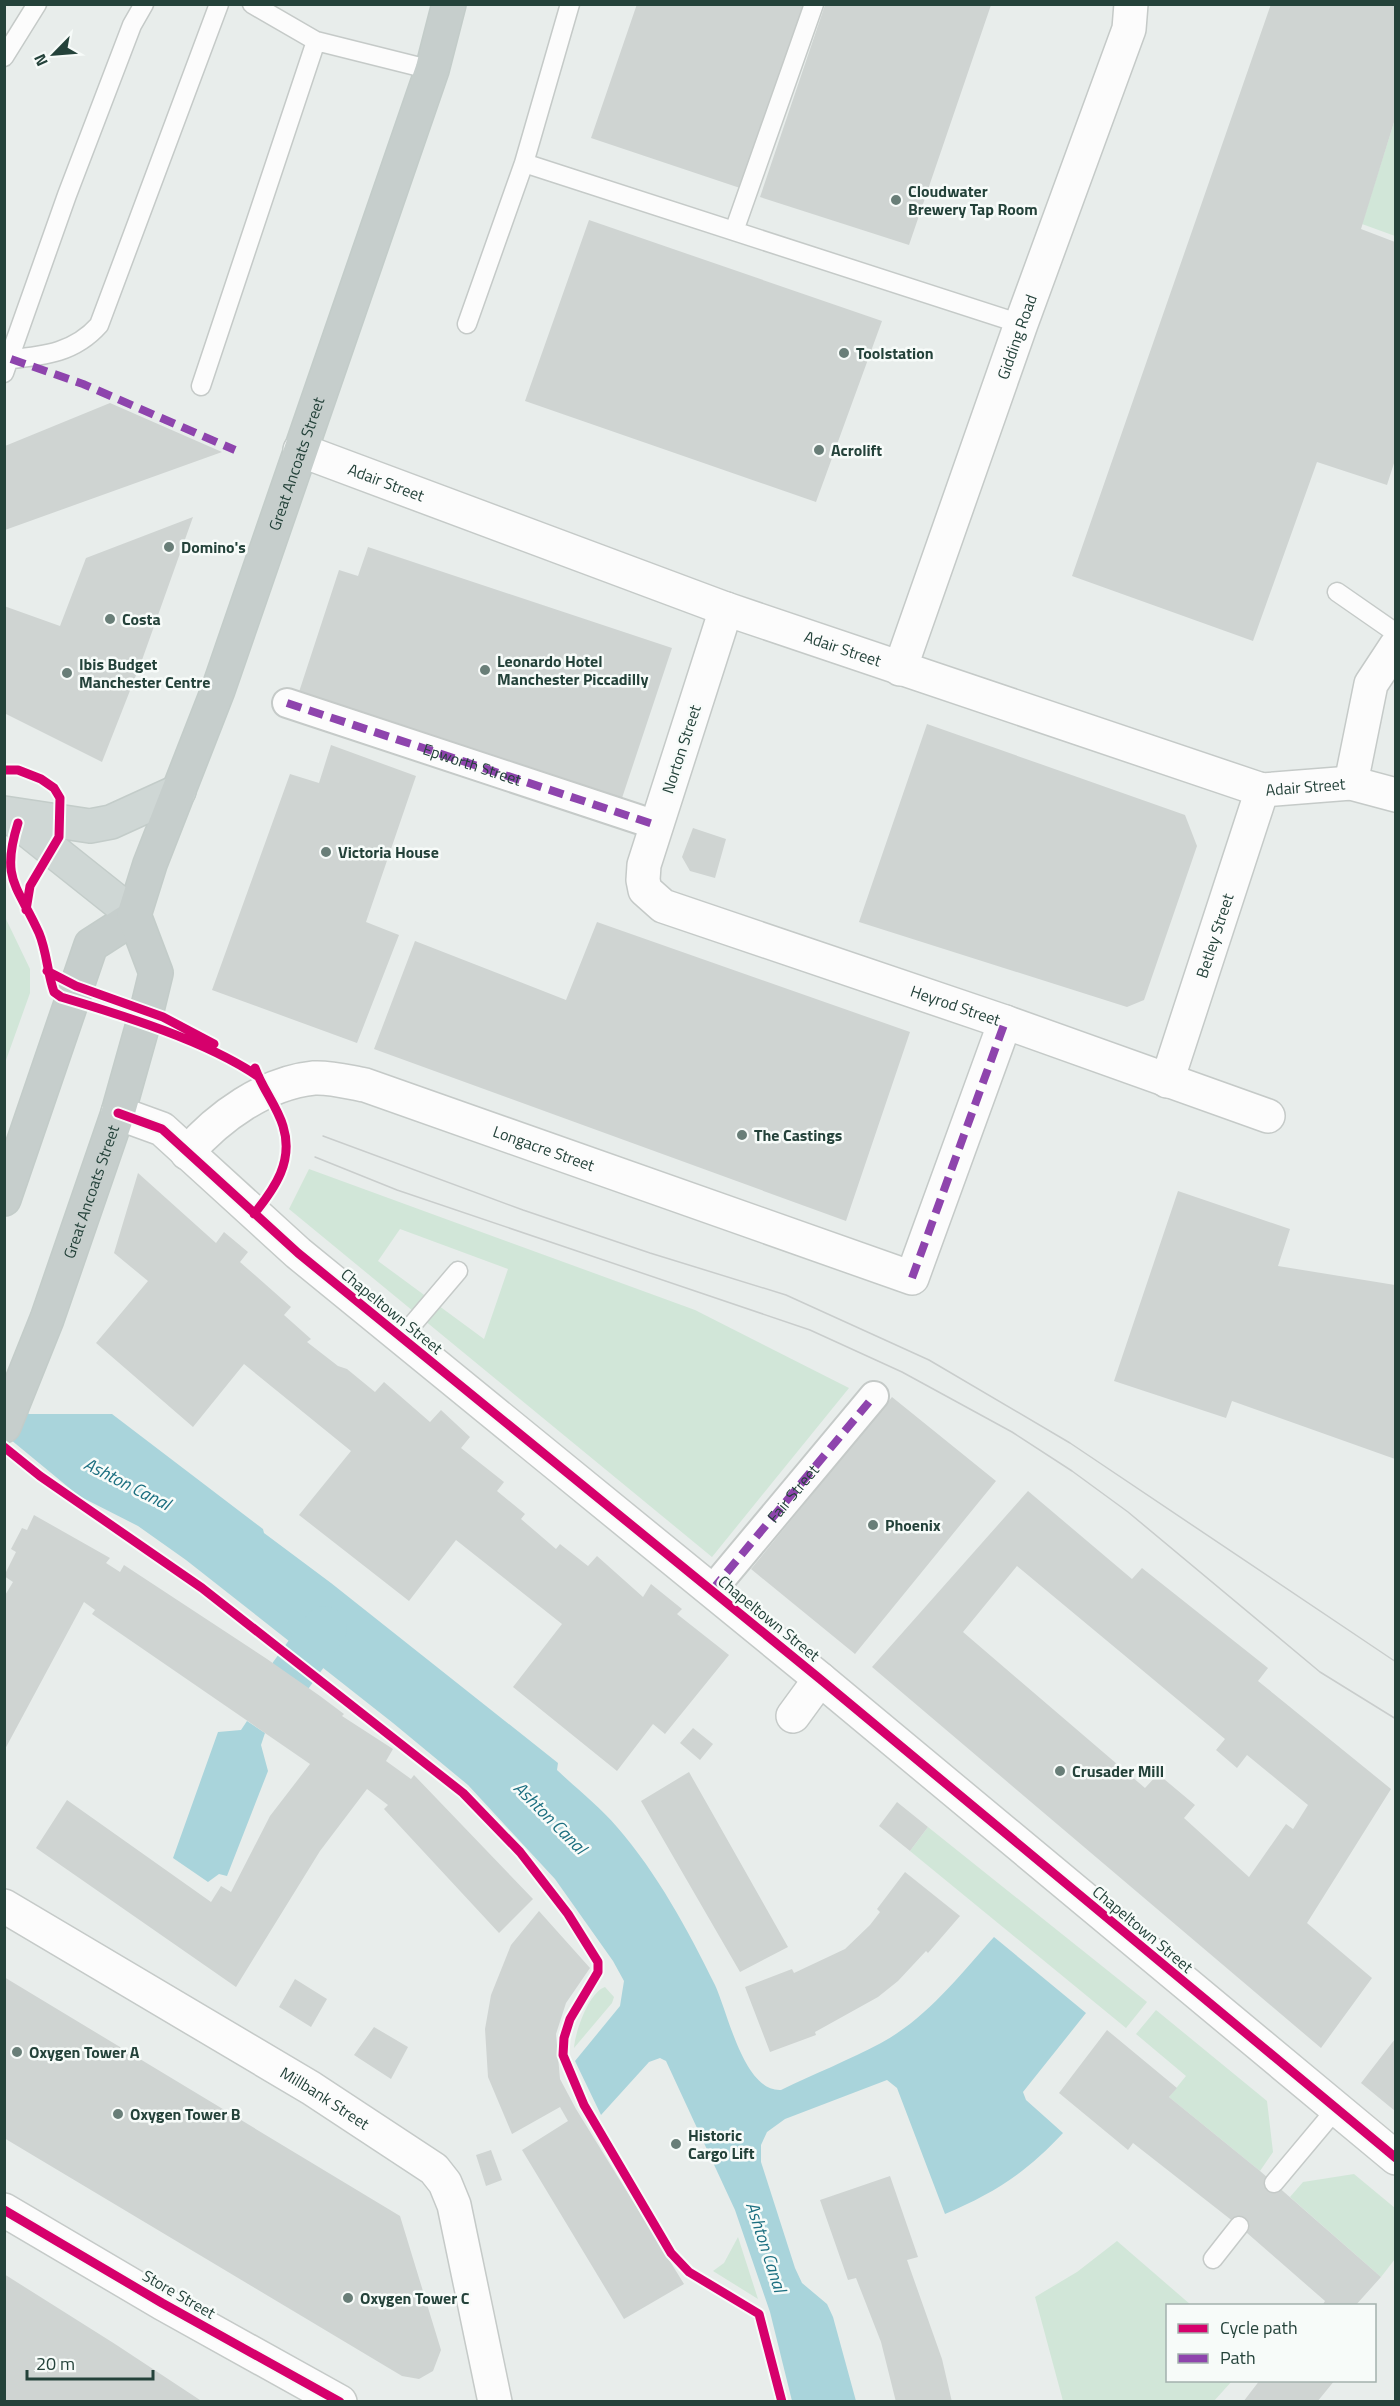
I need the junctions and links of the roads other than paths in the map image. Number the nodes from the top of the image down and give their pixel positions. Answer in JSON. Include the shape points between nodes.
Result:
{"nodes":[{"id":1,"x":37,"y":4,"type":"edge"},
{"id":2,"x":144,"y":4,"type":"edge"},
{"id":3,"x":219,"y":4,"type":"edge"},
{"id":4,"x":252,"y":4,"type":"edge"},
{"id":5,"x":449,"y":4,"type":"edge"},
{"id":6,"x":570,"y":4,"type":"edge"},
{"id":7,"x":814,"y":4,"type":"edge"},
{"id":8,"x":1131,"y":4,"type":"edge"},
{"id":9,"x":316,"y":41,"type":"junction"},
{"id":10,"x":4,"y":57,"type":"edge"},
{"id":11,"x":432,"y":70,"type":"junction"},
{"id":12,"x":524,"y":163,"type":"junction"},
{"id":13,"x":734,"y":231,"type":"junction"},
{"id":14,"x":467,"y":324,"type":"dead end"},
{"id":15,"x":1021,"y":324,"type":"junction"},
{"id":16,"x":8,"y":366,"type":"edge"},
{"id":17,"x":201,"y":386,"type":"dead end"},
{"id":18,"x":300,"y":450,"type":"junction"},
{"id":19,"x":1337,"y":592,"type":"dead end"},
{"id":20,"x":726,"y":609,"type":"junction"},
{"id":21,"x":1395,"y":633,"type":"edge"},
{"id":22,"x":1395,"y":646,"type":"edge"},
{"id":23,"x":900,"y":669,"type":"junction"},
{"id":24,"x":287,"y":703,"type":"dead end"},
{"id":25,"x":1351,"y":783,"type":"junction"},
{"id":26,"x":1262,"y":790,"type":"junction"},
{"id":27,"x":179,"y":791,"type":"junction"},
{"id":28,"x":1395,"y":795,"type":"edge"},
{"id":29,"x":4,"y":813,"type":"edge"},
{"id":30,"x":656,"y":825,"type":"junction"},
{"id":31,"x":645,"y":890,"type":"joint"},
{"id":32,"x":134,"y":916,"type":"junction"},
{"id":33,"x":1005,"y":1022,"type":"junction"},
{"id":34,"x":1167,"y":1081,"type":"junction"},
{"id":35,"x":118,"y":1113,"type":"junction"},
{"id":36,"x":1268,"y":1116,"type":"dead end"},
{"id":37,"x":187,"y":1153,"type":"junction"},
{"id":38,"x":4,"y":1199,"type":"edge"},
{"id":39,"x":458,"y":1271,"type":"dead end"},
{"id":40,"x":401,"y":1338,"type":"junction"},
{"id":41,"x":874,"y":1396,"type":"dead end"},
{"id":42,"x":4,"y":1426,"type":"edge"},
{"id":43,"x":712,"y":1590,"type":"junction"},
{"id":44,"x":820,"y":1679,"type":"junction"},
{"id":45,"x":793,"y":1716,"type":"dead end"},
{"id":46,"x":4,"y":1906,"type":"edge"},
{"id":47,"x":1336,"y":2109,"type":"junction"},
{"id":48,"x":1395,"y":2158,"type":"edge"},
{"id":49,"x":1274,"y":2183,"type":"dead end"},
{"id":50,"x":4,"y":2210,"type":"edge"},
{"id":51,"x":1239,"y":2226,"type":"dead end"},
{"id":52,"x":1213,"y":2259,"type":"dead end"},
{"id":53,"x":340,"y":2402,"type":"edge"},
{"id":54,"x":495,"y":2402,"type":"edge"}],
"edges":[{"from":1,"to":10,"type":"lane"},
{"from":2,"to":16,"type":"lane","via":[[132,25],[67,195]]},
{"from":3,"to":16,"type":"lane","via":[[99,325],[89,336],[58,353]]},
{"from":4,"to":9,"type":"lane"},
{"from":5,"to":11,"type":"highway","name":"Great Ancoats Street"},
{"from":6,"to":12,"type":"lane"},
{"from":7,"to":13,"type":"lane"},
{"from":8,"to":15,"type":"street","name":"Gidding Road","via":[[1129,29]]},
{"from":9,"to":11,"type":"lane"},
{"from":9,"to":17,"type":"lane"},
{"from":11,"to":18,"type":"highway","name":"Great Ancoats Street"},
{"from":12,"to":13,"type":"lane"},
{"from":12,"to":14,"type":"lane"},
{"from":13,"to":15,"type":"lane"},
{"from":15,"to":23,"type":"street","name":"Gidding Road"},
{"from":18,"to":20,"type":"street","name":"Adair Street"},
{"from":18,"to":27,"type":"highway","name":"Great Ancoats Street"},
{"from":19,"to":21,"type":"lane"},
{"from":20,"to":23,"type":"street","name":"Adair Street"},
{"from":20,"to":30,"type":"street","name":"Norton Street"},
{"from":22,"to":25,"type":"street","via":[[1371,684]]},
{"from":23,"to":26,"type":"street","name":"Adair Street"},
{"from":24,"to":30,"type":"street","name":"Epworth Street"},
{"from":25,"to":26,"type":"street","name":"Adair Street"},
{"from":25,"to":28,"type":"street","name":"Adair Street"},
{"from":26,"to":34,"type":"street","name":"Betley Street"},
{"from":27,"to":29,"type":"main road","via":[[111,822],[90,826]]},
{"from":27,"to":32,"type":"highway","name":"Great Ancoats Street"},
{"from":29,"to":32,"type":"main road"},
{"from":30,"to":31,"type":"street","name":"Norton Street","via":[[644,865]]},
{"from":31,"to":33,"type":"street","name":"Heyrod Street","via":[[663,906]]},
{"from":32,"to":35,"type":"highway","name":"Great Ancoats Street","via":[[156,973]]},
{"from":32,"to":38,"type":"highway","via":[[91,945]]},
{"from":33,"to":34,"type":"street","name":"Heyrod Street"},
{"from":33,"to":37,"type":"street","name":"Longacre Street","via":[[912,1278],[365,1085],[332,1078],[295,1082],[257,1098],[212,1126]]},
{"from":34,"to":36,"type":"street","name":"Heyrod Street"},
{"from":35,"to":37,"type":"street","name":"Chapeltown Street","via":[[162,1129]]},
{"from":35,"to":42,"type":"highway","name":"Great Ancoats Street","via":[[47,1319]]},
{"from":37,"to":40,"type":"street","name":"Chapeltown Street","via":[[298,1253]]},
{"from":39,"to":40,"type":"lane"},
{"from":40,"to":43,"type":"street","name":"Chapeltown Street"},
{"from":41,"to":43,"type":"street","name":"Fair Street"},
{"from":43,"to":44,"type":"street","name":"Chapeltown Street"},
{"from":44,"to":45,"type":"street"},
{"from":44,"to":47,"type":"street","name":"Chapeltown Street"},
{"from":46,"to":54,"type":"street","name":"Millbank Street","via":[[311,2088],[434,2169],[454,2205]]},
{"from":47,"to":48,"type":"street","name":"Chapeltown Street"},
{"from":47,"to":49,"type":"lane"},
{"from":50,"to":53,"type":"street","name":"Store Street"},
{"from":51,"to":52,"type":"lane"}]}
